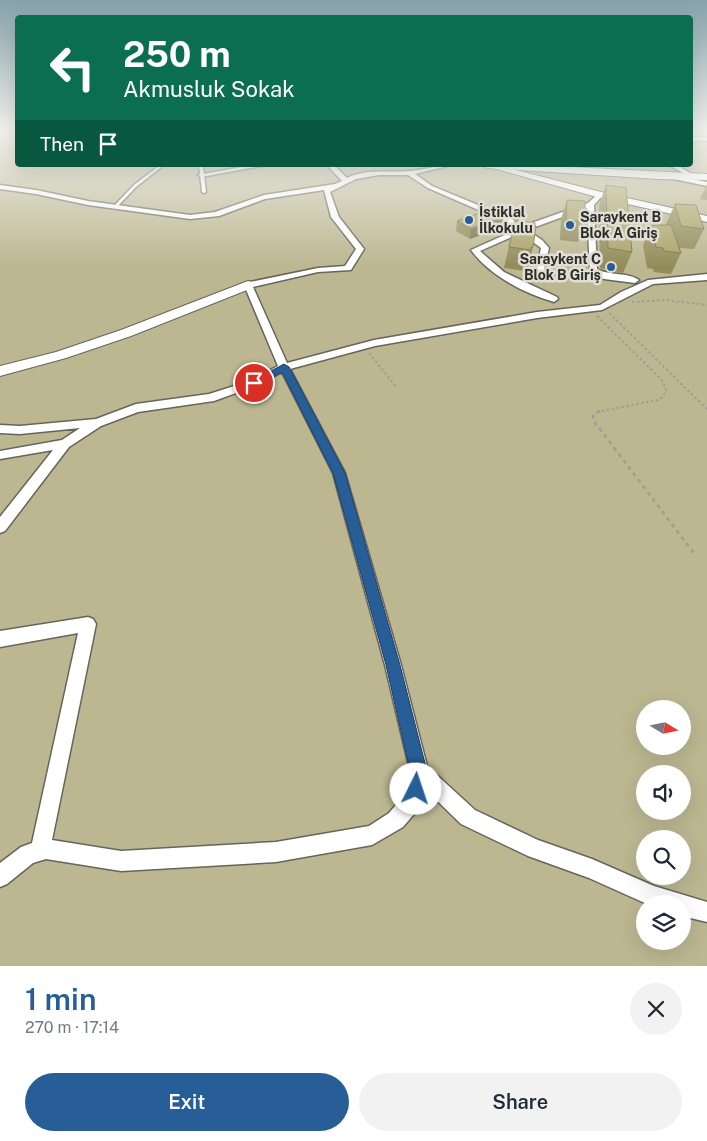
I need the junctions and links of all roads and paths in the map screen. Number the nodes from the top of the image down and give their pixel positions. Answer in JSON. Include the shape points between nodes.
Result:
{"nodes":[{"id":1,"x":148,"y":176,"type":"edge"},
{"id":2,"x":201,"y":176,"type":"edge"},
{"id":3,"x":339,"y":176,"type":"edge"},
{"id":4,"x":367,"y":176,"type":"edge"},
{"id":5,"x":414,"y":176,"type":"edge"},
{"id":6,"x":529,"y":176,"type":"edge"},
{"id":7,"x":561,"y":176,"type":"edge"},
{"id":8,"x":648,"y":176,"type":"edge"},
{"id":9,"x":671,"y":177,"type":"junction"},
{"id":10,"x":707,"y":177,"type":"edge"},
{"id":11,"x":344,"y":183,"type":"junction"},
{"id":12,"x":707,"y":184,"type":"edge"},
{"id":13,"x":0,"y":186,"type":"edge"},
{"id":14,"x":204,"y":192,"type":"dead end"},
{"id":15,"x":600,"y":195,"type":"junction"},
{"id":16,"x":590,"y":204,"type":"junction"},
{"id":17,"x":116,"y":206,"type":"junction"},
{"id":18,"x":707,"y":218,"type":"edge"},
{"id":19,"x":524,"y":229,"type":"junction"},
{"id":20,"x":540,"y":271,"type":"dead end"},
{"id":21,"x":707,"y":277,"type":"edge"},
{"id":22,"x":635,"y":280,"type":"dead end"},
{"id":23,"x":248,"y":285,"type":"junction"},
{"id":24,"x":554,"y":299,"type":"dead end"},
{"id":25,"x":614,"y":302,"type":"junction"},
{"id":26,"x":707,"y":305,"type":"edge"},
{"id":27,"x":602,"y":306,"type":"junction"},
{"id":28,"x":589,"y":308,"type":"junction"},
{"id":29,"x":363,"y":346,"type":"junction"},
{"id":30,"x":284,"y":367,"type":"junction"},
{"id":31,"x":0,"y":371,"type":"edge"},
{"id":32,"x":397,"y":388,"type":"dead end"},
{"id":33,"x":707,"y":409,"type":"edge"},
{"id":34,"x":97,"y":423,"type":"junction"},
{"id":35,"x":0,"y":429,"type":"edge"},
{"id":36,"x":65,"y":444,"type":"junction"},
{"id":37,"x":0,"y":454,"type":"edge"},
{"id":38,"x":0,"y":527,"type":"edge"},
{"id":39,"x":696,"y":556,"type":"dead end"},
{"id":40,"x":0,"y":638,"type":"edge"},
{"id":41,"x":419,"y":771,"type":"junction"},
{"id":42,"x":40,"y":851,"type":"junction"},
{"id":43,"x":0,"y":877,"type":"edge"},
{"id":44,"x":651,"y":895,"type":"edge"},
{"id":45,"x":691,"y":908,"type":"edge"},
{"id":46,"x":707,"y":912,"type":"edge"}],
"edges":[{"from":1,"to":17,"type":"lane"},
{"from":2,"to":14,"type":"lane"},
{"from":3,"to":11,"type":"street"},
{"from":4,"to":11,"type":"street","via":[[354,177]]},
{"from":5,"to":19,"type":"street","via":[[430,187]]},
{"from":6,"to":15,"type":"street"},
{"from":7,"to":18,"type":"street"},
{"from":8,"to":9,"type":"main road"},
{"from":9,"to":10,"type":"main road"},
{"from":9,"to":12,"type":"street"},
{"from":11,"to":17,"type":"street","via":[[264,197],[228,211],[202,216],[178,216]]},
{"from":11,"to":23,"type":"street","via":[[326,191],[336,217],[360,249],[348,268],[318,270]]},
{"from":13,"to":17,"type":"street"},
{"from":15,"to":16,"type":"street"},
{"from":15,"to":18,"type":"street"},
{"from":16,"to":19,"type":"street"},
{"from":16,"to":22,"type":"street","via":[[592,270],[604,276]]},
{"from":19,"to":20,"type":"street","via":[[545,248]]},
{"from":19,"to":24,"type":"street","via":[[475,250],[482,260],[513,280]]},
{"from":21,"to":25,"type":"street","via":[[651,282]]},
{"from":23,"to":30,"type":"street"},
{"from":23,"to":31,"type":"street","via":[[126,333],[62,355]]},
{"from":25,"to":26,"type":"path","via":[[664,300]]},
{"from":25,"to":27,"type":"street"},
{"from":27,"to":28,"type":"street"},
{"from":27,"to":33,"type":"path"},
{"from":28,"to":29,"type":"street"},
{"from":28,"to":39,"type":"path","via":[[662,380],[666,390],[658,400],[598,410],[593,414],[593,420]]},
{"from":29,"to":30,"type":"street"},
{"from":29,"to":32,"type":"path"},
{"from":30,"to":34,"type":"street","via":[[254,383],[210,398],[136,408]]},
{"from":30,"to":41,"type":"street","via":[[339,473]]},
{"from":34,"to":35,"type":"street"},
{"from":34,"to":36,"type":"street"},
{"from":36,"to":37,"type":"street"},
{"from":36,"to":38,"type":"street"},
{"from":40,"to":42,"type":"street","via":[[88,624]]},
{"from":41,"to":42,"type":"street","via":[[416,789],[408,806],[396,820],[372,835],[276,852],[121,861],[46,849]]},
{"from":41,"to":44,"type":"street","via":[[468,817],[535,849]]},
{"from":42,"to":43,"type":"street","via":[[22,858]]},
{"from":45,"to":46,"type":"street"}]}
